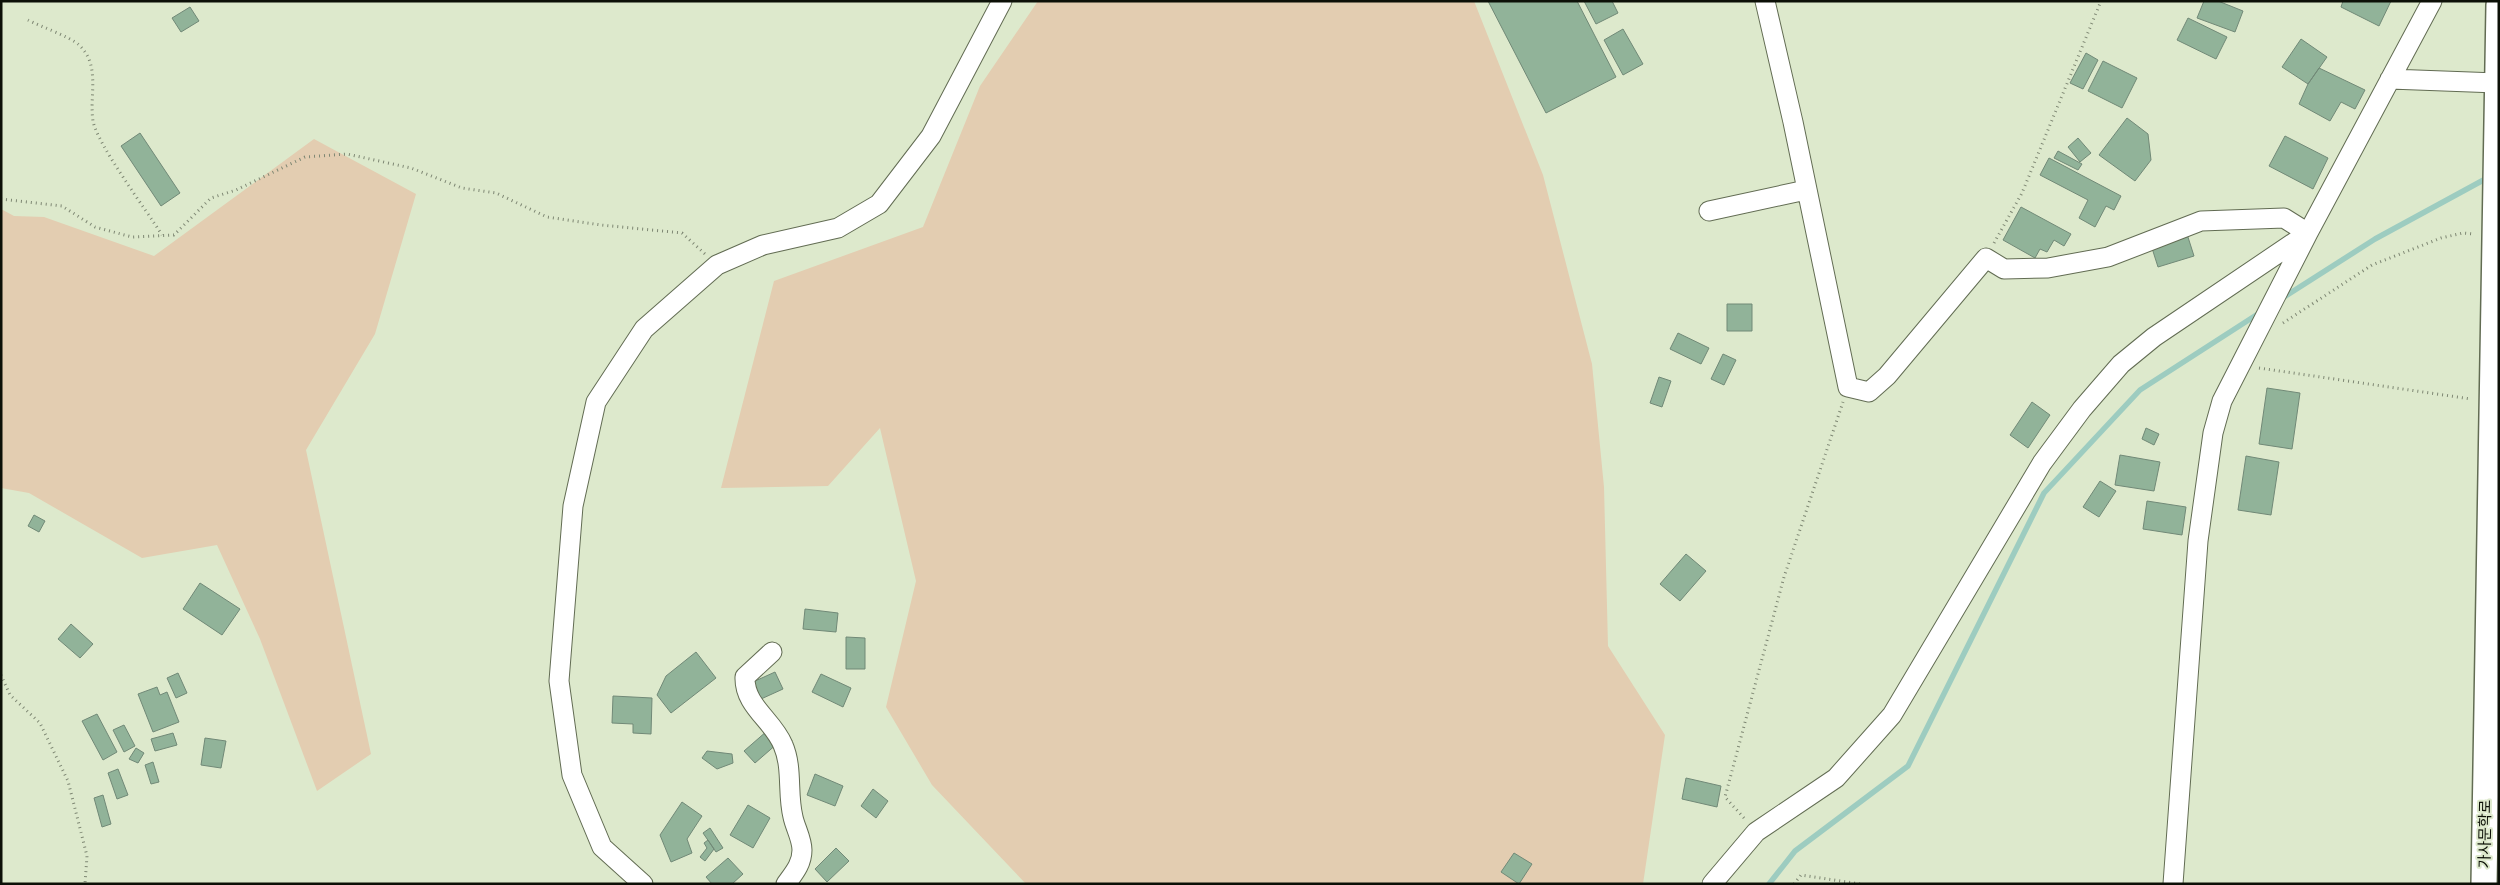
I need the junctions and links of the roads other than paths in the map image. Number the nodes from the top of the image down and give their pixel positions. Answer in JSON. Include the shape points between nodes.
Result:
{"nodes":[{"id":1,"x":1002,"y":1,"type":"edge"},
{"id":2,"x":1765,"y":1,"type":"edge"},
{"id":3,"x":2432,"y":1,"type":"edge"},
{"id":4,"x":2499,"y":5,"type":"edge"},
{"id":5,"x":2390,"y":79,"type":"junction"},
{"id":6,"x":2497,"y":83,"type":"junction"},
{"id":7,"x":1806,"y":190,"type":"junction"},
{"id":8,"x":1709,"y":211,"type":"dead end"},
{"id":9,"x":2308,"y":233,"type":"junction"},
{"id":10,"x":772,"y":652,"type":"dead end"},
{"id":11,"x":643,"y":884,"type":"edge"},
{"id":12,"x":786,"y":884,"type":"edge"},
{"id":13,"x":1712,"y":884,"type":"edge"},
{"id":14,"x":2172,"y":884,"type":"edge"},
{"id":15,"x":2484,"y":884,"type":"edge"}],
"edges":[{"from":1,"to":11,"type":"street","via":[[931,136],[878,204],[838,228],[763,245],[717,264],[644,329],[596,402],[573,506],[559,681],[572,775],[602,848]]},
{"from":2,"to":7,"type":"street"},
{"from":3,"to":5,"type":"street"},
{"from":4,"to":6,"type":"main road","name":"가사문학로"},
{"from":5,"to":6,"type":"street"},
{"from":5,"to":9,"type":"street"},
{"from":6,"to":15,"type":"main road","name":"가사문학로"},
{"from":7,"to":8,"type":"street"},
{"from":7,"to":9,"type":"street","via":[[1848,387],[1868,392],[1887,376],[1986,258],[2004,269],[2048,268],[2108,257],[2201,221],[2284,218]]},
{"from":9,"to":13,"type":"street","via":[[2154,337],[2121,364],[2042,463],[1892,715],[1836,778],[1756,832]]},
{"from":9,"to":14,"type":"street","via":[[2222,401],[2214,433],[2198,541]]},
{"from":10,"to":12,"type":"street","via":[[746,677],[745,689],[753,705],[784,745],[793,817],[802,848],[800,865]]}]}
